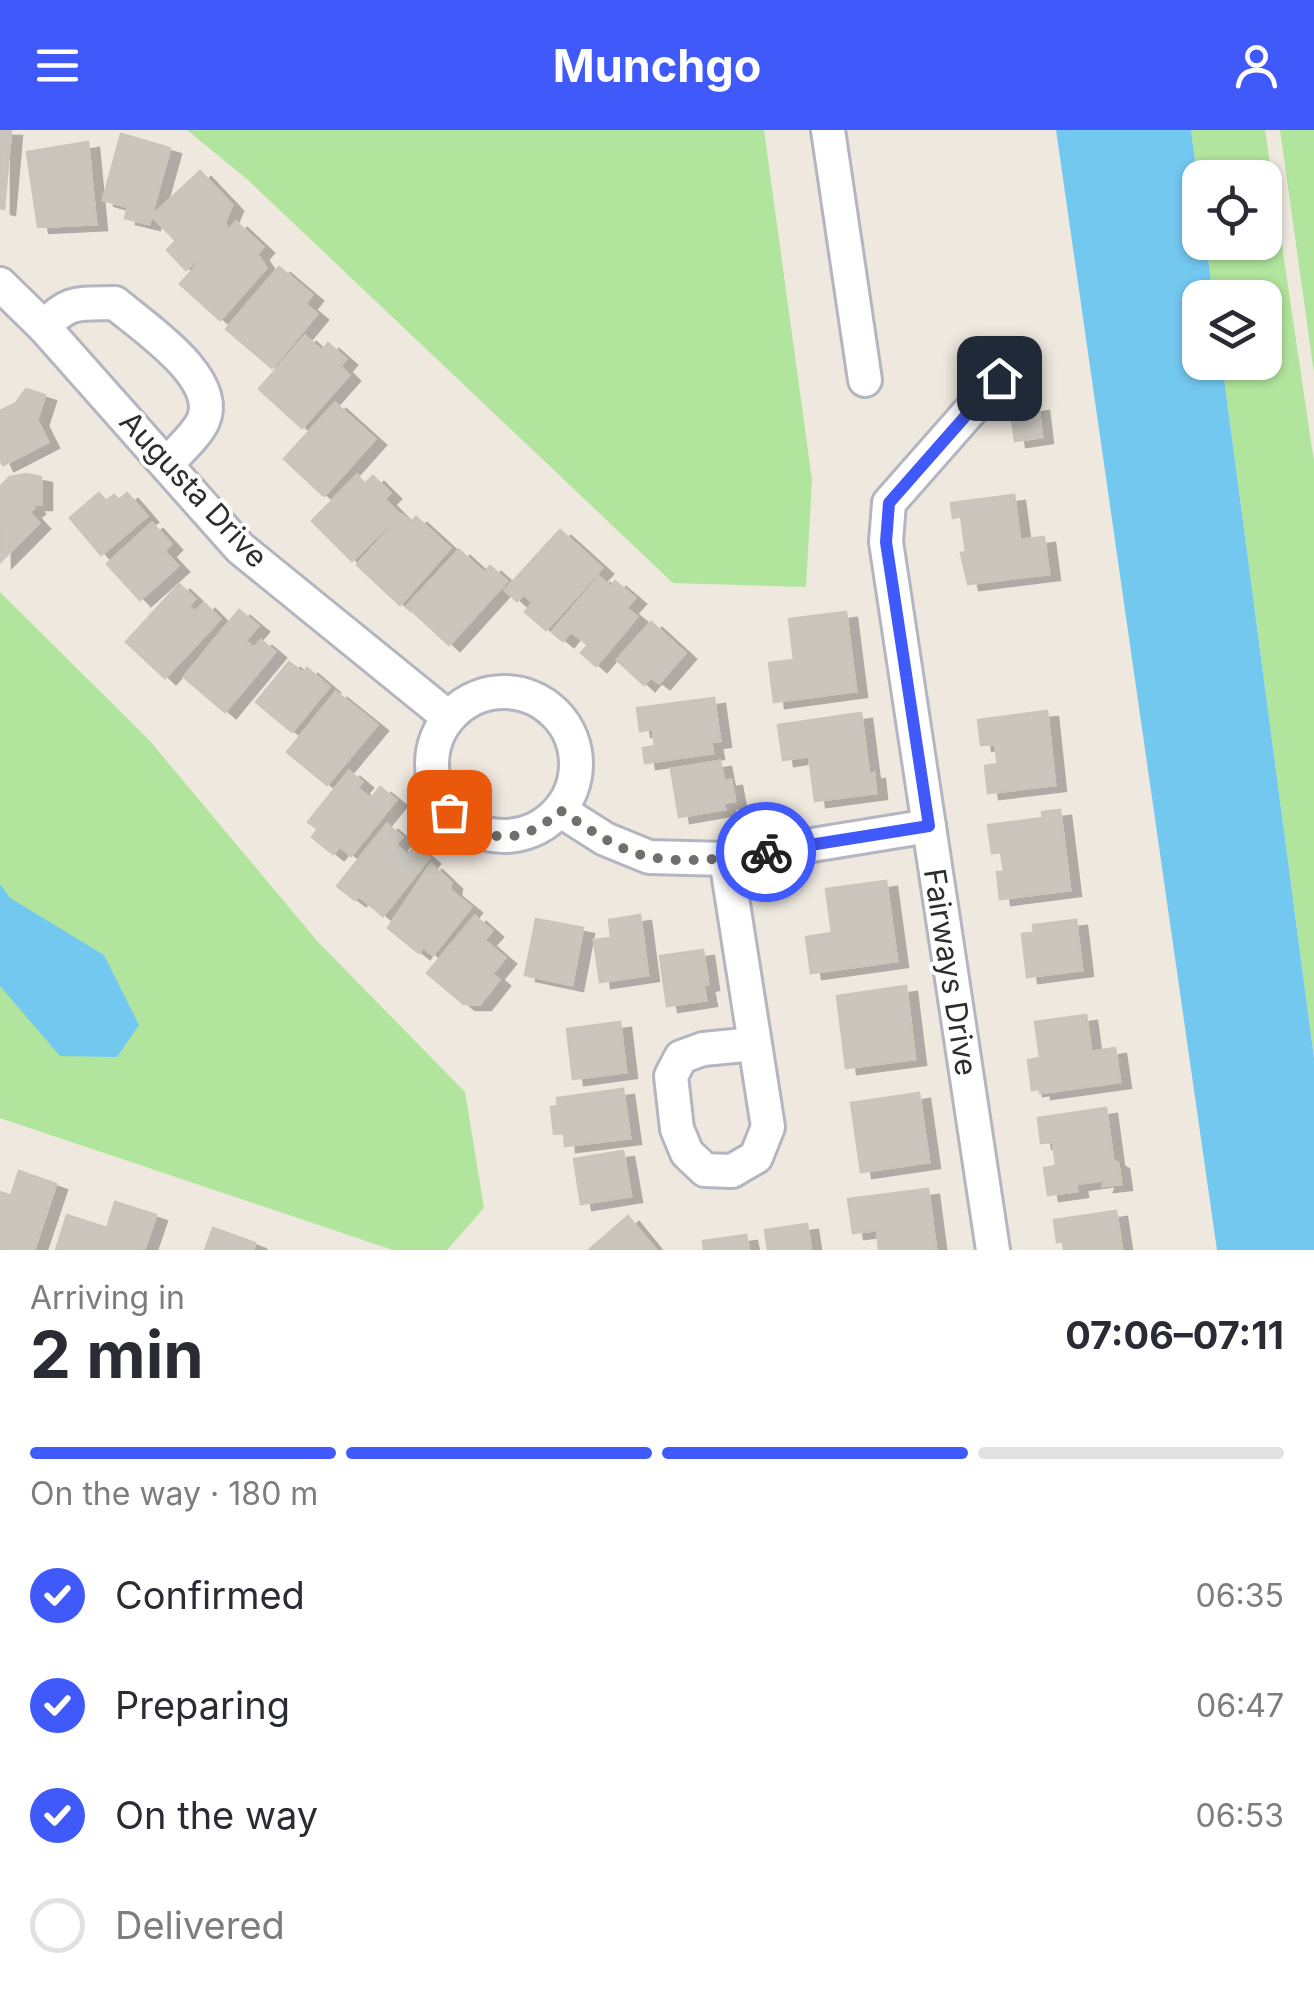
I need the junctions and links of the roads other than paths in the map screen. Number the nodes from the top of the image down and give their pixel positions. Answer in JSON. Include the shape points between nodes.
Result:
{"nodes":[{"id":1,"x":828,"y":130,"type":"edge"},
{"id":2,"x":0,"y":284,"type":"edge"},
{"id":3,"x":44,"y":326,"type":"junction"},
{"id":4,"x":999,"y":378,"type":"dead end"},
{"id":5,"x":864,"y":380,"type":"dead end"},
{"id":6,"x":168,"y":464,"type":"junction"},
{"id":7,"x":448,"y":718,"type":"junction"},
{"id":8,"x":561,"y":811,"type":"junction"},
{"id":9,"x":929,"y":826,"type":"junction"},
{"id":10,"x":726,"y":858,"type":"junction"},
{"id":11,"x":755,"y":1044,"type":"dead end"},
{"id":12,"x":993,"y":1250,"type":"edge"}],
"edges":[{"from":1,"to":5,"type":"street"},
{"from":2,"to":3,"type":"street","name":"Augusta Drive"},
{"from":3,"to":6,"type":"street","name":"Augusta Drive"},
{"from":3,"to":6,"type":"street","via":[[61,308],[115,303],[185,363],[204,390],[204,420]]},
{"from":4,"to":9,"type":"street","name":"Fairways Drive","via":[[889,503],[886,542]]},
{"from":6,"to":7,"type":"street","name":"Augusta Drive","via":[[240,548]]},
{"from":7,"to":8,"type":"street","via":[[431,765],[436,790],[468,828],[518,836]]},
{"from":7,"to":8,"type":"street","via":[[486,693],[531,696],[550,708],[575,746],[574,784]]},
{"from":8,"to":10,"type":"street","via":[[649,857]]},
{"from":9,"to":10,"type":"street"},
{"from":9,"to":12,"type":"street","name":"Fairways Drive"},
{"from":10,"to":11,"type":"street"}]}
